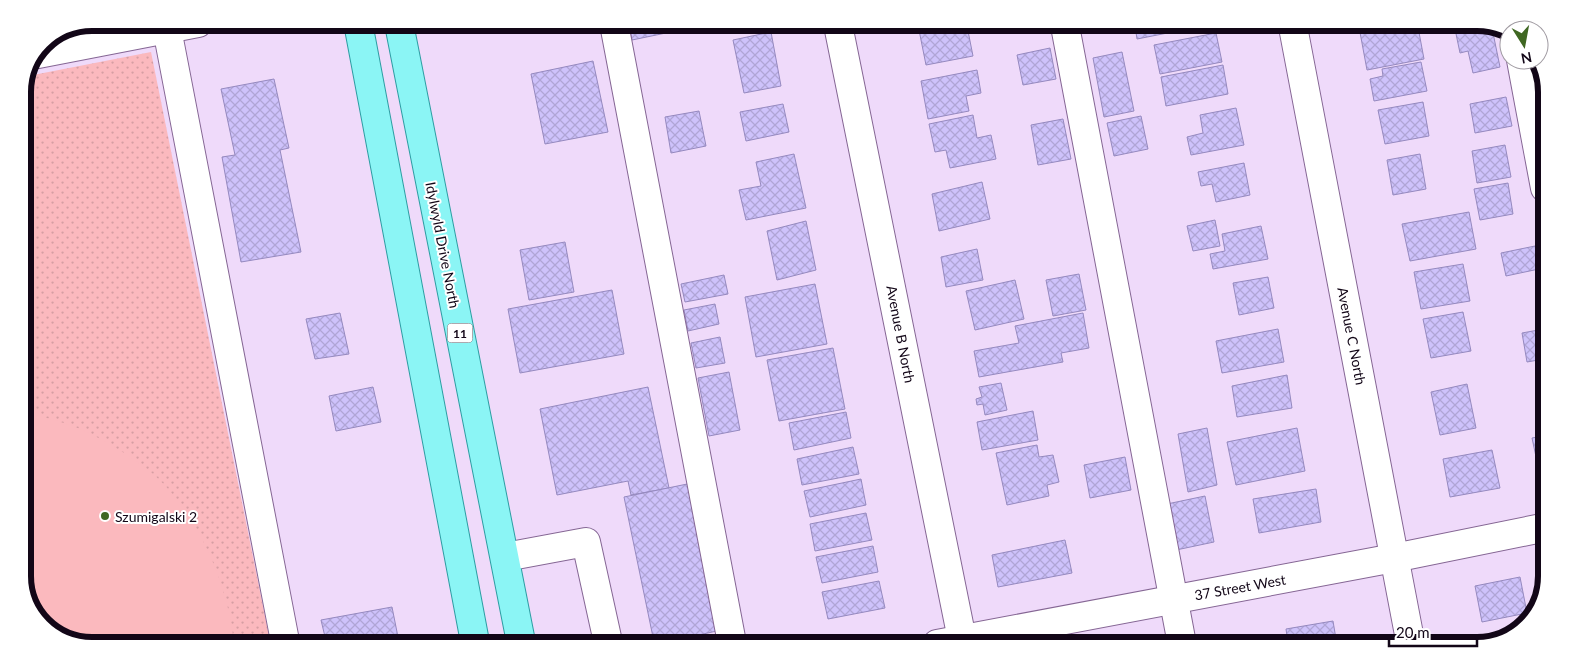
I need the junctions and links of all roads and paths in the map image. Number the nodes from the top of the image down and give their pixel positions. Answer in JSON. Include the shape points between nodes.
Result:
{"nodes":[{"id":1,"x":157,"y":31,"type":"edge"},
{"id":2,"x":167,"y":31,"type":"edge"},
{"id":3,"x":359,"y":31,"type":"edge"},
{"id":4,"x":400,"y":31,"type":"edge"},
{"id":5,"x":615,"y":31,"type":"edge"},
{"id":6,"x":839,"y":31,"type":"edge"},
{"id":7,"x":1066,"y":31,"type":"edge"},
{"id":8,"x":1294,"y":31,"type":"edge"},
{"id":9,"x":46,"y":52,"type":"edge"},
{"id":10,"x":1523,"y":70,"type":"edge"},
{"id":11,"x":1538,"y":151,"type":"edge"},
{"id":12,"x":1538,"y":529,"type":"edge"},
{"id":13,"x":505,"y":557,"type":"junction"},
{"id":14,"x":1394,"y":558,"type":"junction"},
{"id":15,"x":1173,"y":599,"type":"junction"},
{"id":16,"x":283,"y":637,"type":"edge"},
{"id":17,"x":474,"y":637,"type":"edge"},
{"id":18,"x":520,"y":637,"type":"edge"},
{"id":19,"x":607,"y":637,"type":"edge"},
{"id":20,"x":731,"y":637,"type":"edge"},
{"id":21,"x":953,"y":637,"type":"edge"},
{"id":22,"x":979,"y":637,"type":"edge"},
{"id":23,"x":1181,"y":637,"type":"edge"},
{"id":24,"x":1409,"y":637,"type":"edge"}],
"edges":[{"from":1,"to":9,"type":"street"},
{"from":2,"to":16,"type":"street"},
{"from":3,"to":17,"type":"main road"},
{"from":4,"to":13,"type":"main road","name":"Idylwyld Drive North","number":"11"},
{"from":5,"to":20,"type":"street"},
{"from":6,"to":21,"type":"street","name":"Avenue B North"},
{"from":7,"to":15,"type":"street"},
{"from":8,"to":14,"type":"street","name":"Avenue C North"},
{"from":10,"to":11,"type":"street"},
{"from":12,"to":14,"type":"street","name":"37 Street West"},
{"from":13,"to":18,"type":"main road","name":"Idylwyld Drive North","number":"11"},
{"from":13,"to":19,"type":"street","via":[[586,542]]},
{"from":14,"to":15,"type":"street","name":"37 Street West"},
{"from":14,"to":24,"type":"street","name":"Avenue C North"},
{"from":15,"to":22,"type":"street","name":"37 Street West"},
{"from":15,"to":23,"type":"street"}]}
